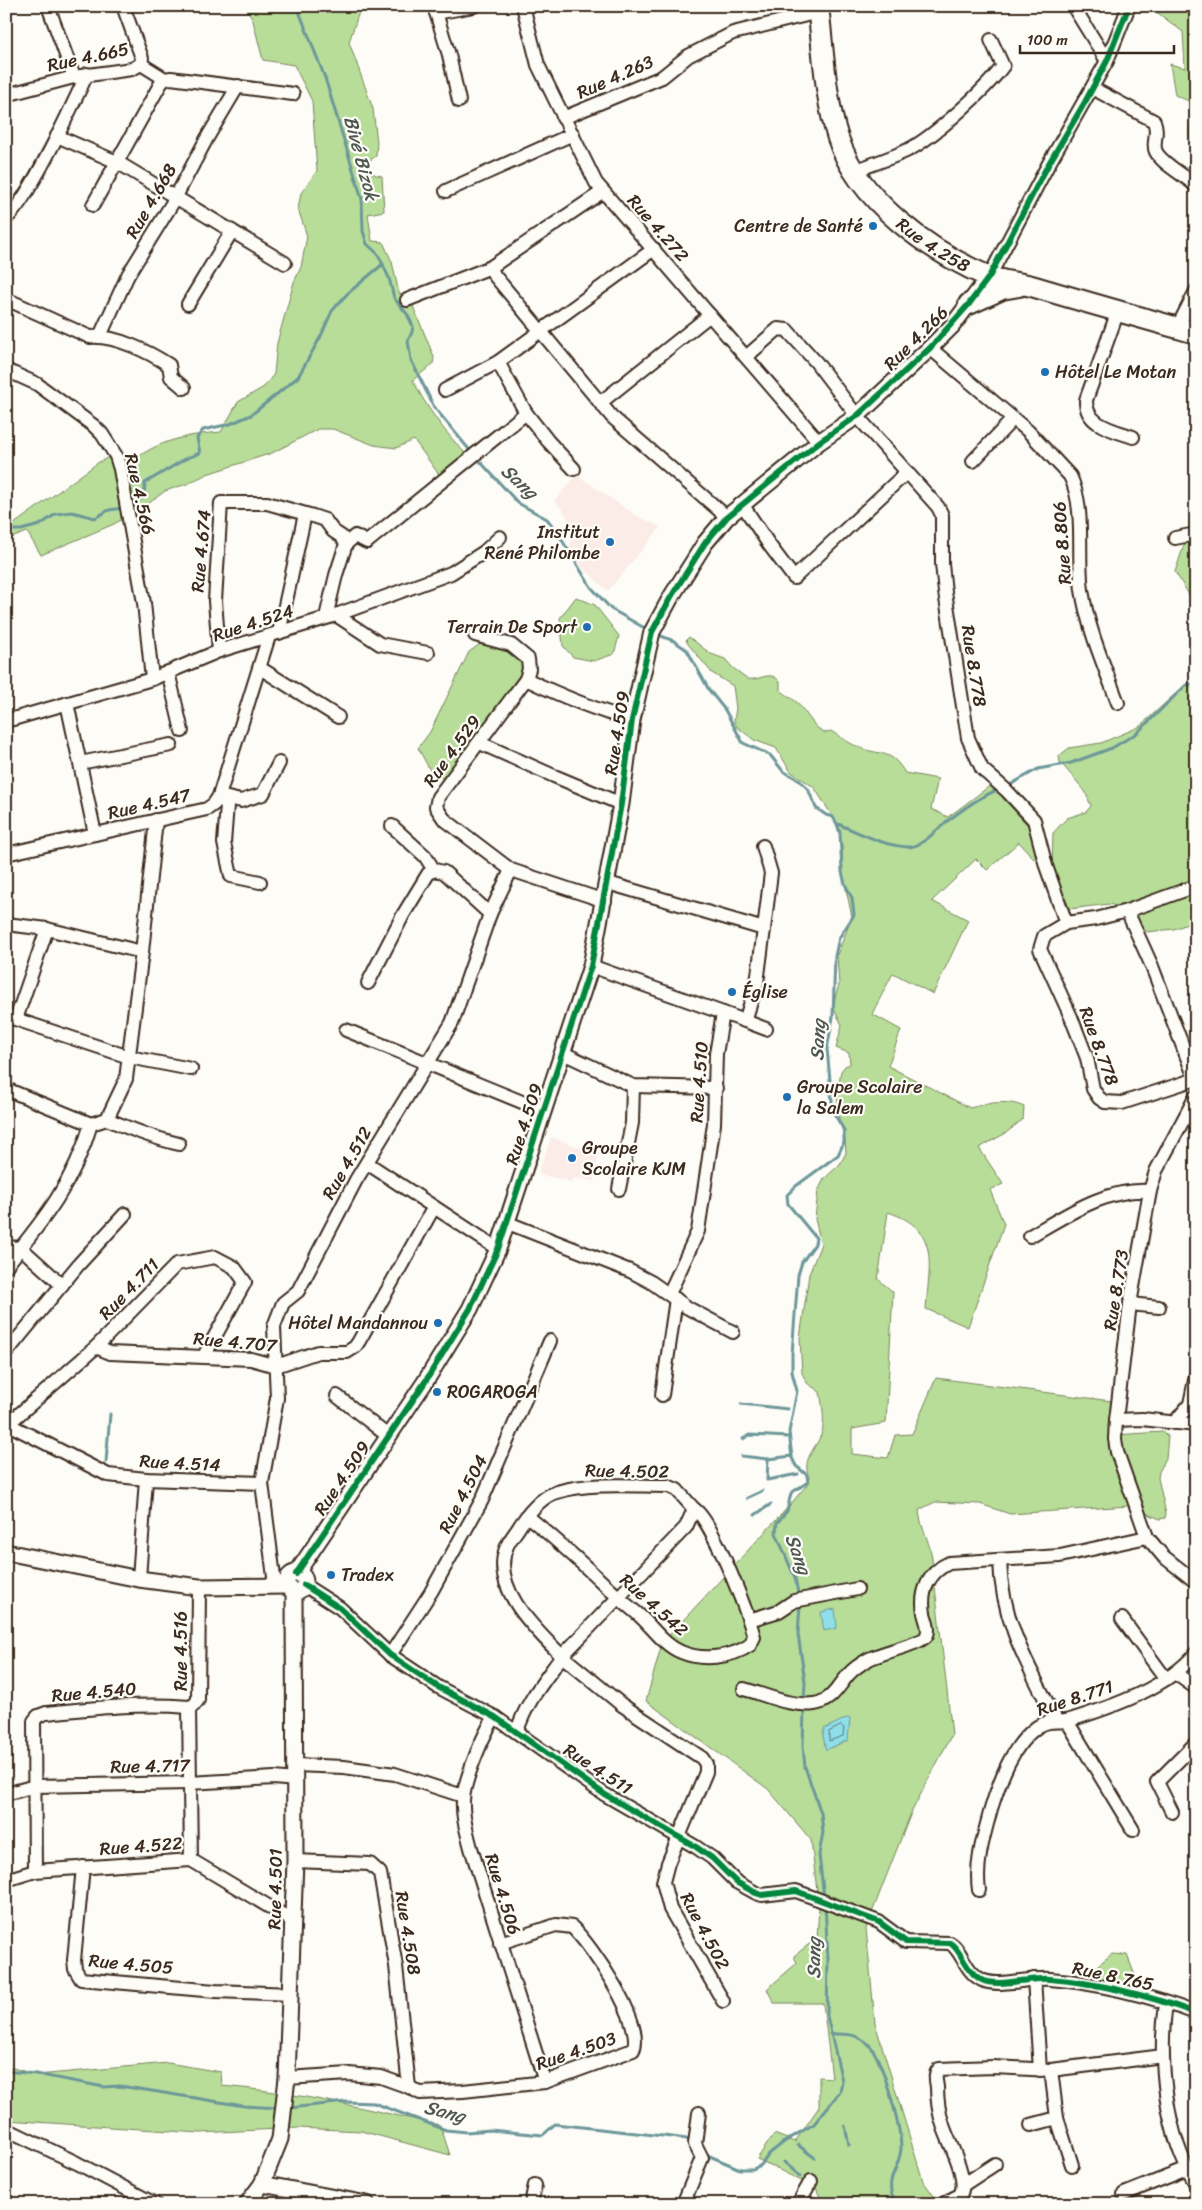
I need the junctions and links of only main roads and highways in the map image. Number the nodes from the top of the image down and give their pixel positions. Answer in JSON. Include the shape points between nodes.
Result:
{"nodes":[{"id":1,"x":818,"y":9,"type":"edge"},
{"id":2,"x":956,"y":260,"type":"junction"},
{"id":3,"x":1028,"y":284,"type":"junction"},
{"id":4,"x":1186,"y":330,"type":"edge"}],
"edges":[{"from":1,"to":2,"type":"highway","name":"Rue 4.258","via":[[832,114],[846,158],[868,190],[906,228]]},
{"from":2,"to":3,"type":"highway","name":"Rue 4.258","via":[[989,277]]},
{"from":2,"to":3,"type":"highway","via":[[973,281],[969,304],[1002,289]]},
{"from":3,"to":4,"type":"highway","name":"Rue 4.258"}]}
